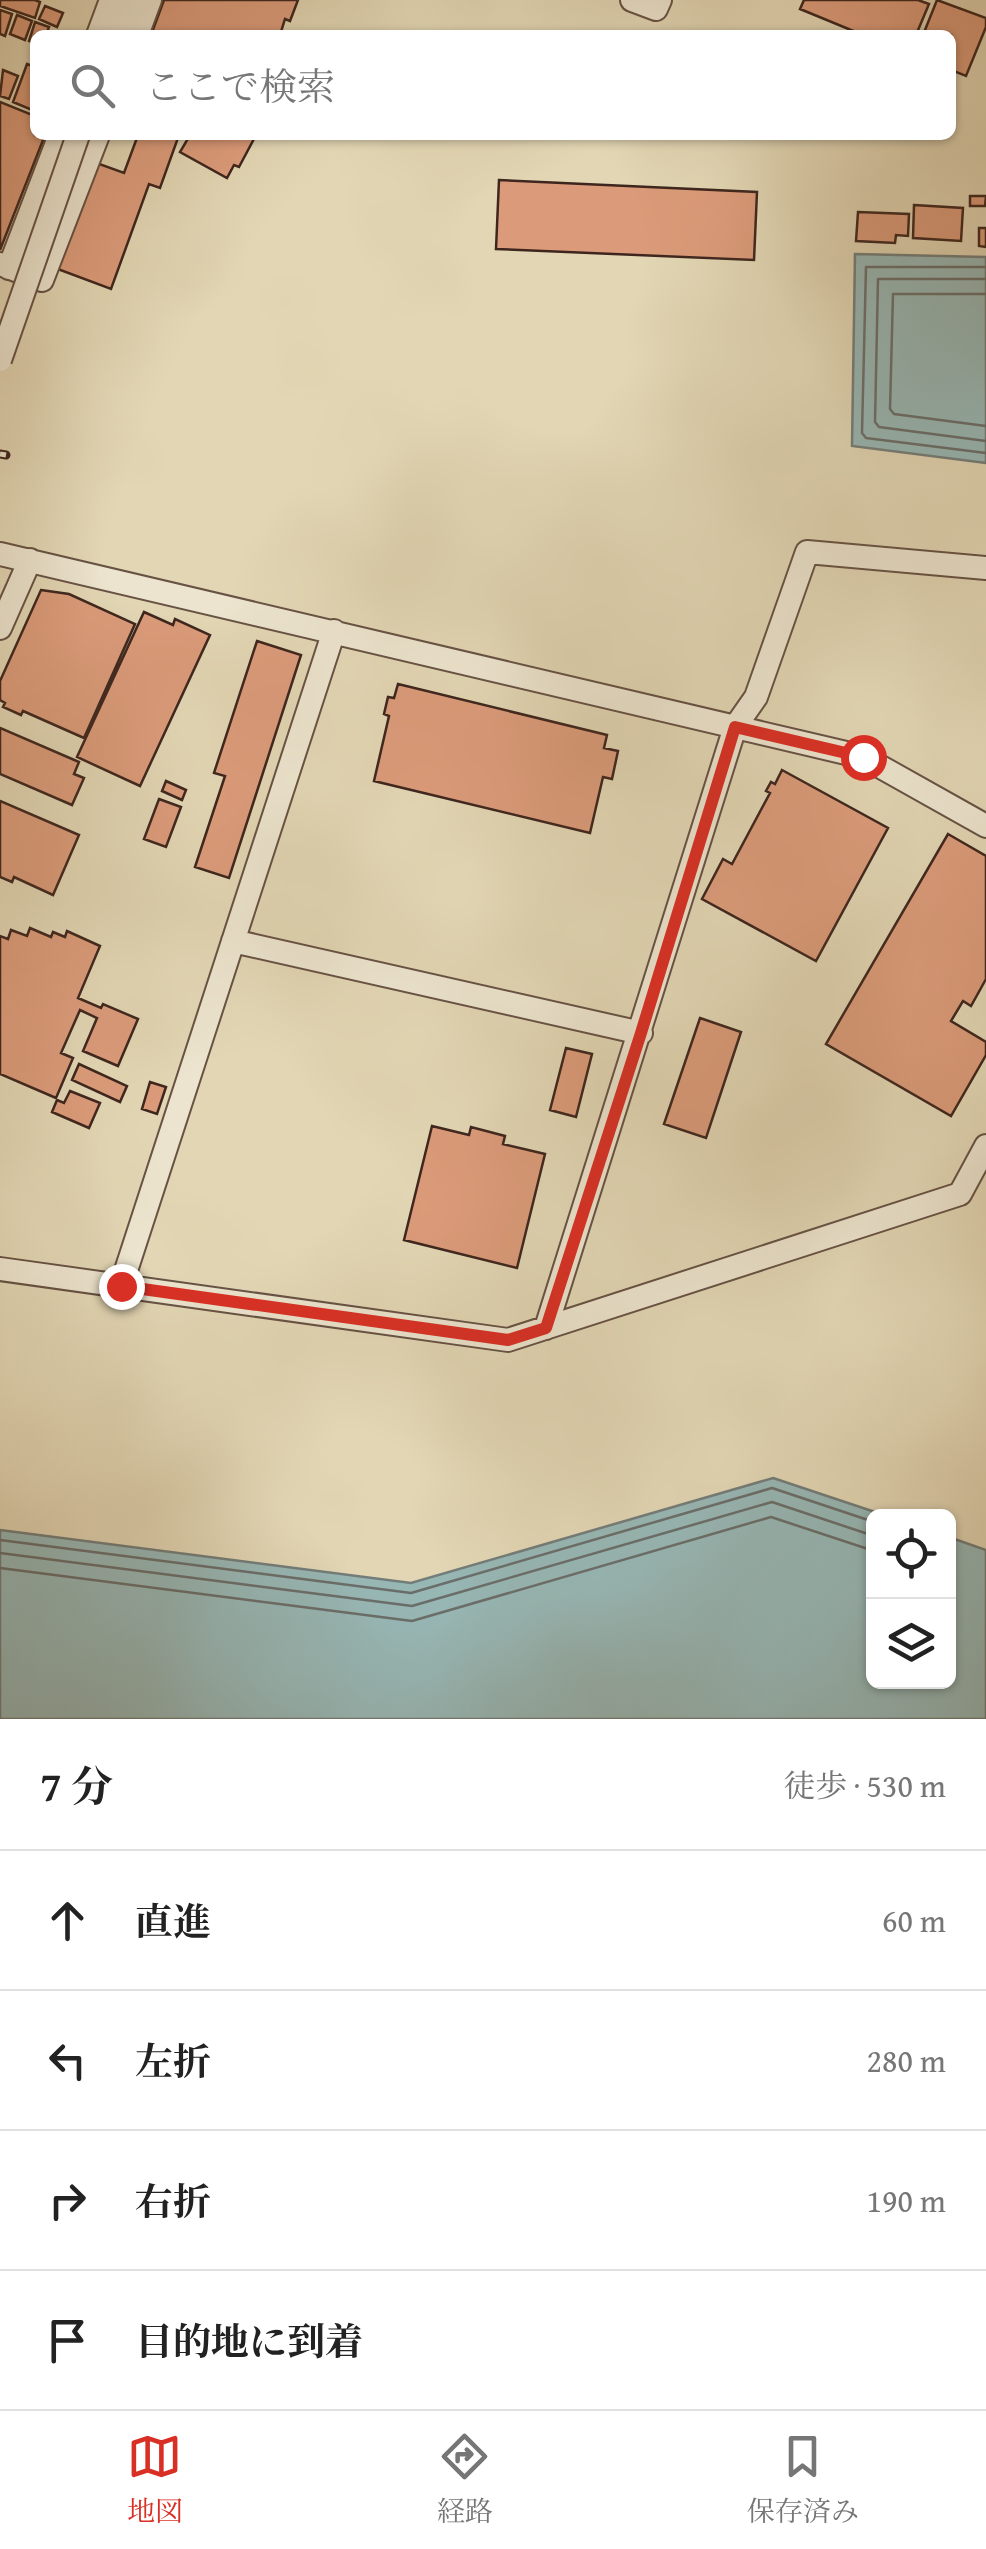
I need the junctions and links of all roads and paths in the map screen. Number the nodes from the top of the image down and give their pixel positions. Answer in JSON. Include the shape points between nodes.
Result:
{"nodes":[{"id":1,"x":111,"y":0,"type":"edge"},
{"id":2,"x":131,"y":0,"type":"edge"},
{"id":3,"x":150,"y":0,"type":"edge"},
{"id":4,"x":632,"y":0,"type":"edge"},
{"id":5,"x":660,"y":0,"type":"edge"},
{"id":6,"x":100,"y":30,"type":"edge"},
{"id":7,"x":119,"y":30,"type":"edge"},
{"id":8,"x":139,"y":30,"type":"edge"},
{"id":9,"x":58,"y":140,"type":"edge"},
{"id":10,"x":76,"y":140,"type":"edge"},
{"id":11,"x":96,"y":140,"type":"edge"},
{"id":12,"x":5,"y":266,"type":"edge"},
{"id":13,"x":0,"y":360,"type":"edge"},
{"id":14,"x":0,"y":554,"type":"edge"},
{"id":15,"x":30,"y":560,"type":"junction"},
{"id":16,"x":986,"y":568,"type":"edge"},
{"id":17,"x":0,"y":628,"type":"edge"},
{"id":18,"x":334,"y":631,"type":"junction"},
{"id":19,"x":735,"y":727,"type":"junction"},
{"id":20,"x":986,"y":826,"type":"edge"},
{"id":21,"x":233,"y":941,"type":"junction"},
{"id":22,"x":641,"y":1033,"type":"junction"},
{"id":23,"x":986,"y":1146,"type":"edge"},
{"id":24,"x":0,"y":1269,"type":"edge"},
{"id":25,"x":121,"y":1286,"type":"junction"},
{"id":26,"x":546,"y":1328,"type":"junction"}],
"edges":[{"from":1,"to":6,"type":"street"},
{"from":2,"to":7,"type":"street"},
{"from":3,"to":8,"type":"street"},
{"from":4,"to":5,"type":"street","via":[[656,8]]},
{"from":9,"to":12,"type":"street"},
{"from":10,"to":13,"type":"street","bridge":true},
{"from":11,"to":12,"type":"street","via":[[42,280]]},
{"from":14,"to":15,"type":"street"},
{"from":15,"to":17,"type":"street"},
{"from":15,"to":18,"type":"street"},
{"from":16,"to":19,"type":"street","via":[[806,552],[756,698]]},
{"from":18,"to":19,"type":"street"},
{"from":18,"to":21,"type":"street"},
{"from":19,"to":20,"type":"street","via":[[863,757]]},
{"from":19,"to":22,"type":"street"},
{"from":21,"to":22,"type":"street"},
{"from":21,"to":25,"type":"street"},
{"from":22,"to":26,"type":"street"},
{"from":23,"to":26,"type":"street","via":[[960,1194]]},
{"from":24,"to":25,"type":"street"},
{"from":25,"to":26,"type":"street","via":[[508,1340]]}]}
